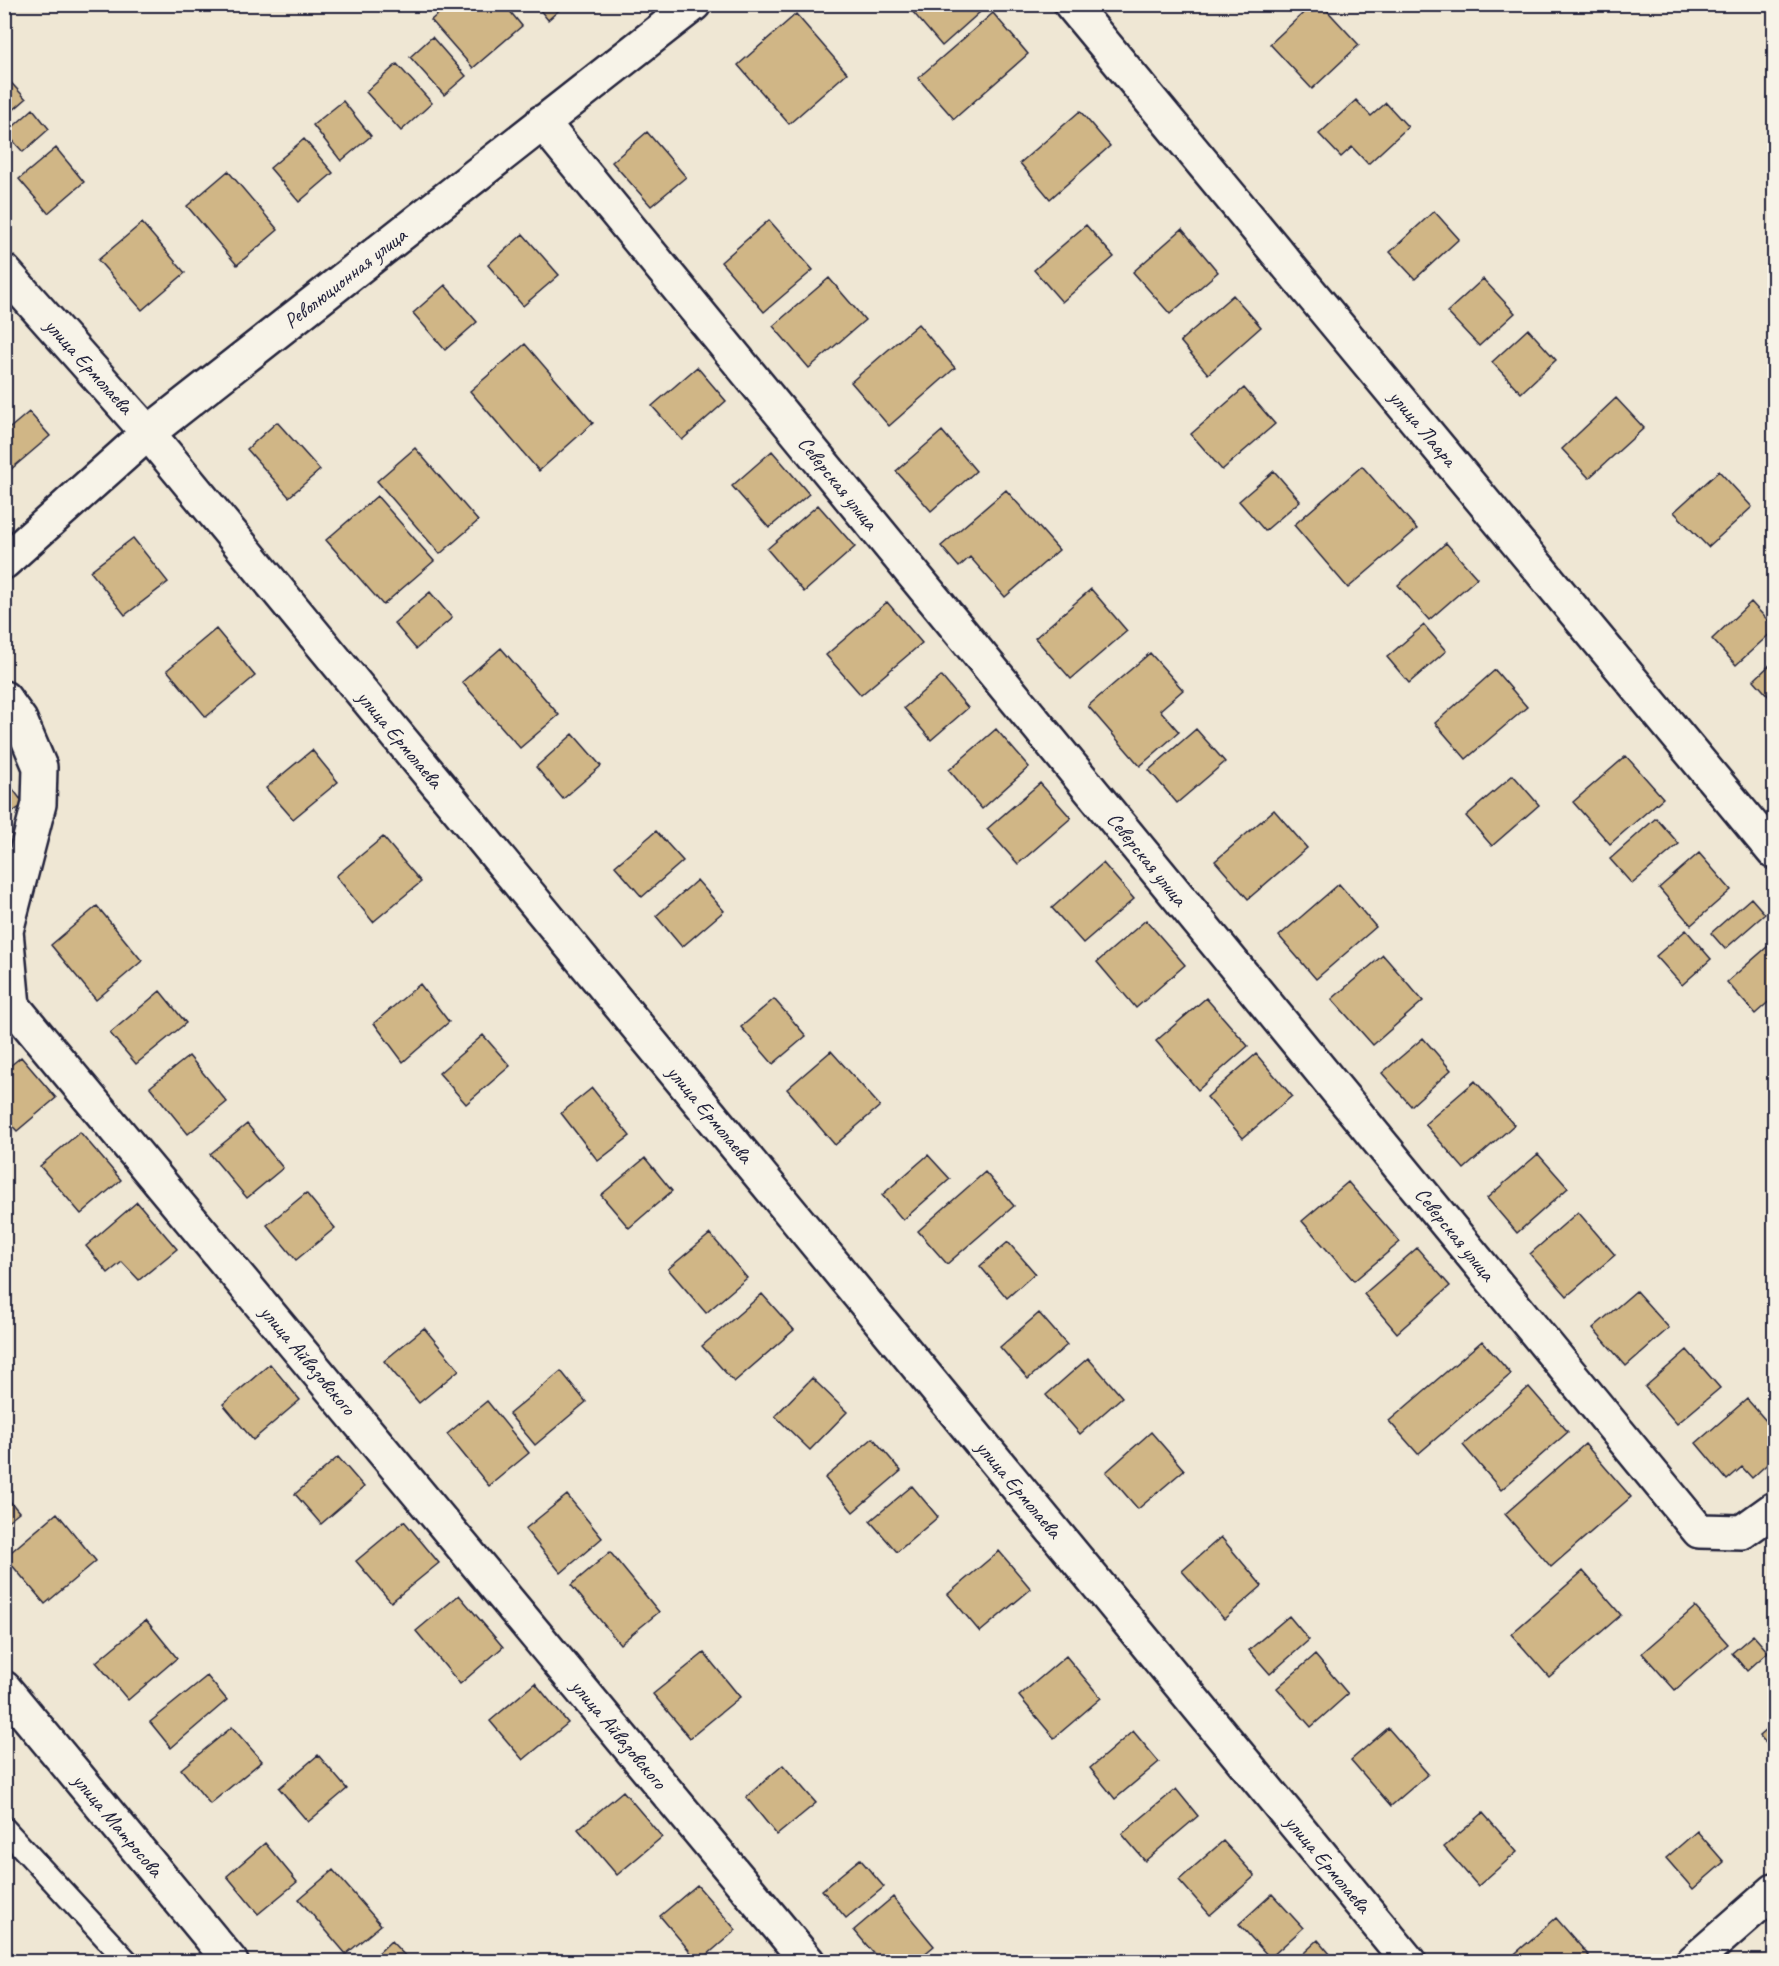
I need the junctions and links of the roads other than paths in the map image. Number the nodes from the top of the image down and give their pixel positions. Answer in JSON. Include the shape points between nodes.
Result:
{"nodes":[{"id":1,"x":694,"y":4,"type":"edge"},
{"id":2,"x":1071,"y":4,"type":"edge"},
{"id":3,"x":542,"y":122,"type":"junction"},
{"id":4,"x":4,"y":271,"type":"edge"},
{"id":5,"x":148,"y":433,"type":"junction"},
{"id":6,"x":4,"y":562,"type":"edge"},
{"id":7,"x":4,"y":698,"type":"edge"},
{"id":8,"x":1774,"y":852,"type":"edge"},
{"id":9,"x":1774,"y":1509,"type":"edge"},
{"id":10,"x":4,"y":1688,"type":"edge"},
{"id":11,"x":4,"y":1828,"type":"edge"},
{"id":12,"x":1774,"y":1891,"type":"edge"},
{"id":13,"x":128,"y":1962,"type":"edge"},
{"id":14,"x":231,"y":1962,"type":"edge"},
{"id":15,"x":808,"y":1962,"type":"edge"},
{"id":16,"x":1409,"y":1962,"type":"edge"},
{"id":17,"x":1693,"y":1962,"type":"edge"}],
"edges":[{"from":1,"to":3,"type":"street","name":"Революционная улица"},
{"from":2,"to":8,"type":"street","name":"улица Лаара"},
{"from":3,"to":5,"type":"street","name":"Революционная улица"},
{"from":3,"to":9,"type":"street","name":"Северская улица","via":[[1699,1531],[1742,1532]]},
{"from":4,"to":5,"type":"street","name":"улица Ермолаева"},
{"from":5,"to":6,"type":"street","name":"Революционная улица"},
{"from":5,"to":16,"type":"street","name":"улица Ермолаева"},
{"from":7,"to":15,"type":"street","name":"улица Айвазовского","via":[[20,720],[40,767],[39,804],[6,931],[13,1006]]},
{"from":10,"to":14,"type":"street","name":"улица Матросова"},
{"from":11,"to":13,"type":"lane"},
{"from":12,"to":17,"type":"street"}]}
